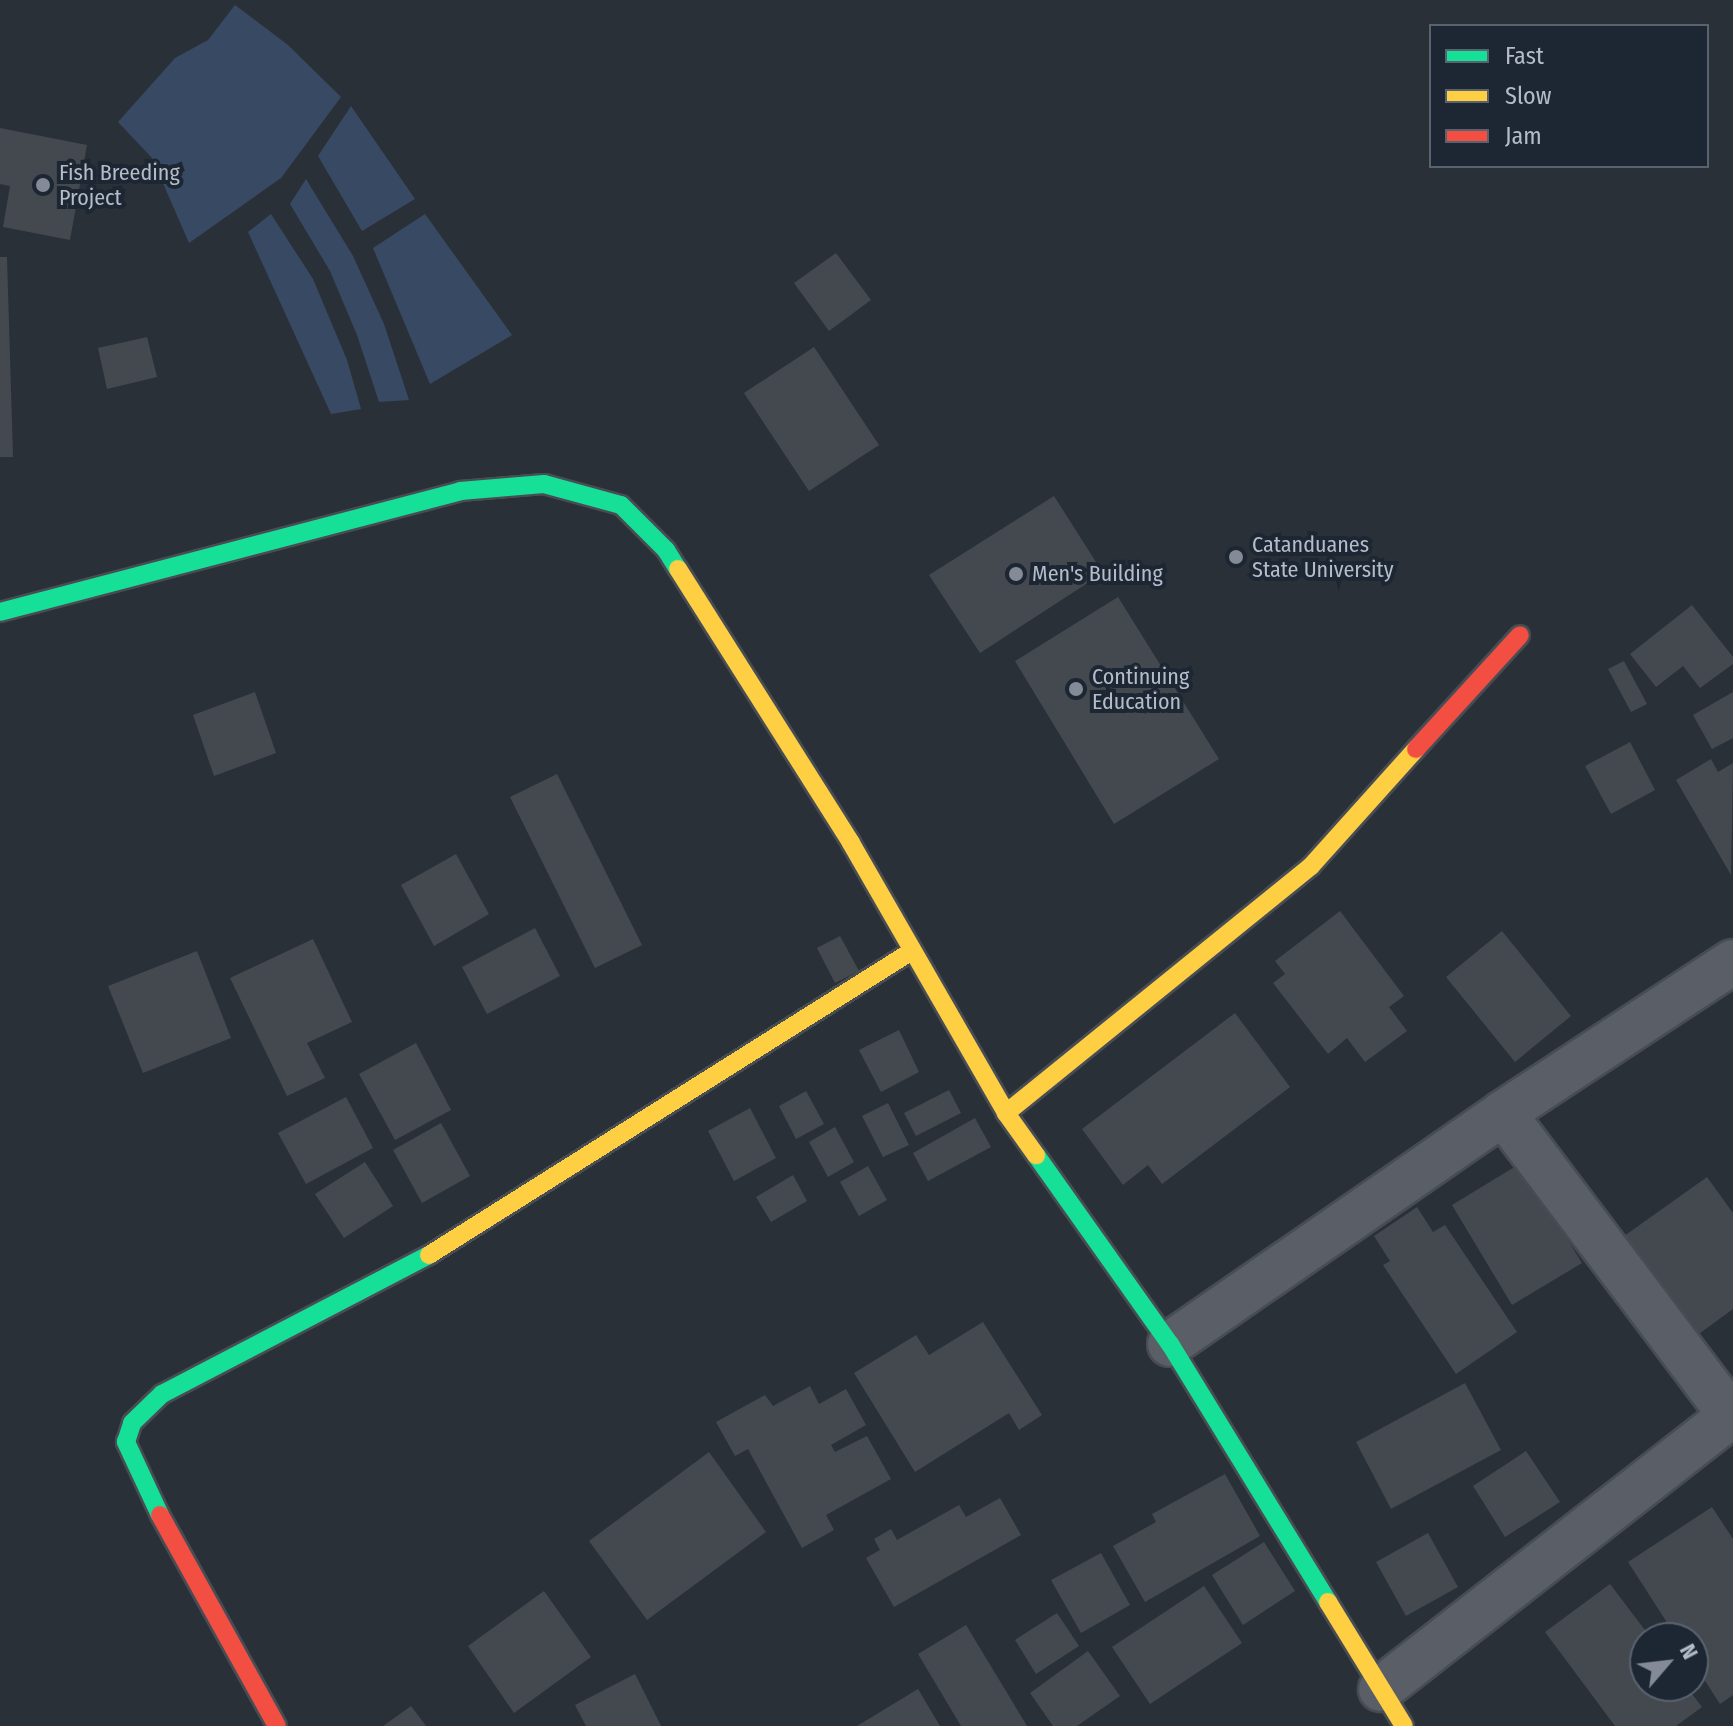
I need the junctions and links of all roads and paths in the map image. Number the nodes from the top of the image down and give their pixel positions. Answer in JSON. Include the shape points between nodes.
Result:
{"nodes":[{"id":1,"x":0,"y":612,"type":"edge"},
{"id":2,"x":1520,"y":635,"type":"dead end"},
{"id":3,"x":912,"y":951,"type":"junction"},
{"id":4,"x":1733,"y":962,"type":"edge"},
{"id":5,"x":1006,"y":1113,"type":"junction"},
{"id":6,"x":1503,"y":1113,"type":"junction"},
{"id":7,"x":1170,"y":1344,"type":"junction"},
{"id":8,"x":1732,"y":1415,"type":"edge"},
{"id":9,"x":1381,"y":1689,"type":"junction"},
{"id":10,"x":277,"y":1726,"type":"edge"},
{"id":11,"x":1404,"y":1726,"type":"edge"}],
"edges":[{"from":1,"to":3,"type":"street","via":[[460,491],[544,484],[621,505],[666,550],[851,843]]},
{"from":2,"to":5,"type":"street","via":[[1311,866]]},
{"from":3,"to":5,"type":"street"},
{"from":3,"to":10,"type":"street","via":[[419,1261],[162,1394],[132,1423],[126,1442],[160,1515]]},
{"from":4,"to":6,"type":"street"},
{"from":5,"to":7,"type":"street"},
{"from":6,"to":7,"type":"street"},
{"from":6,"to":8,"type":"street"},
{"from":7,"to":9,"type":"street"},
{"from":8,"to":9,"type":"street"},
{"from":9,"to":11,"type":"street"}]}
